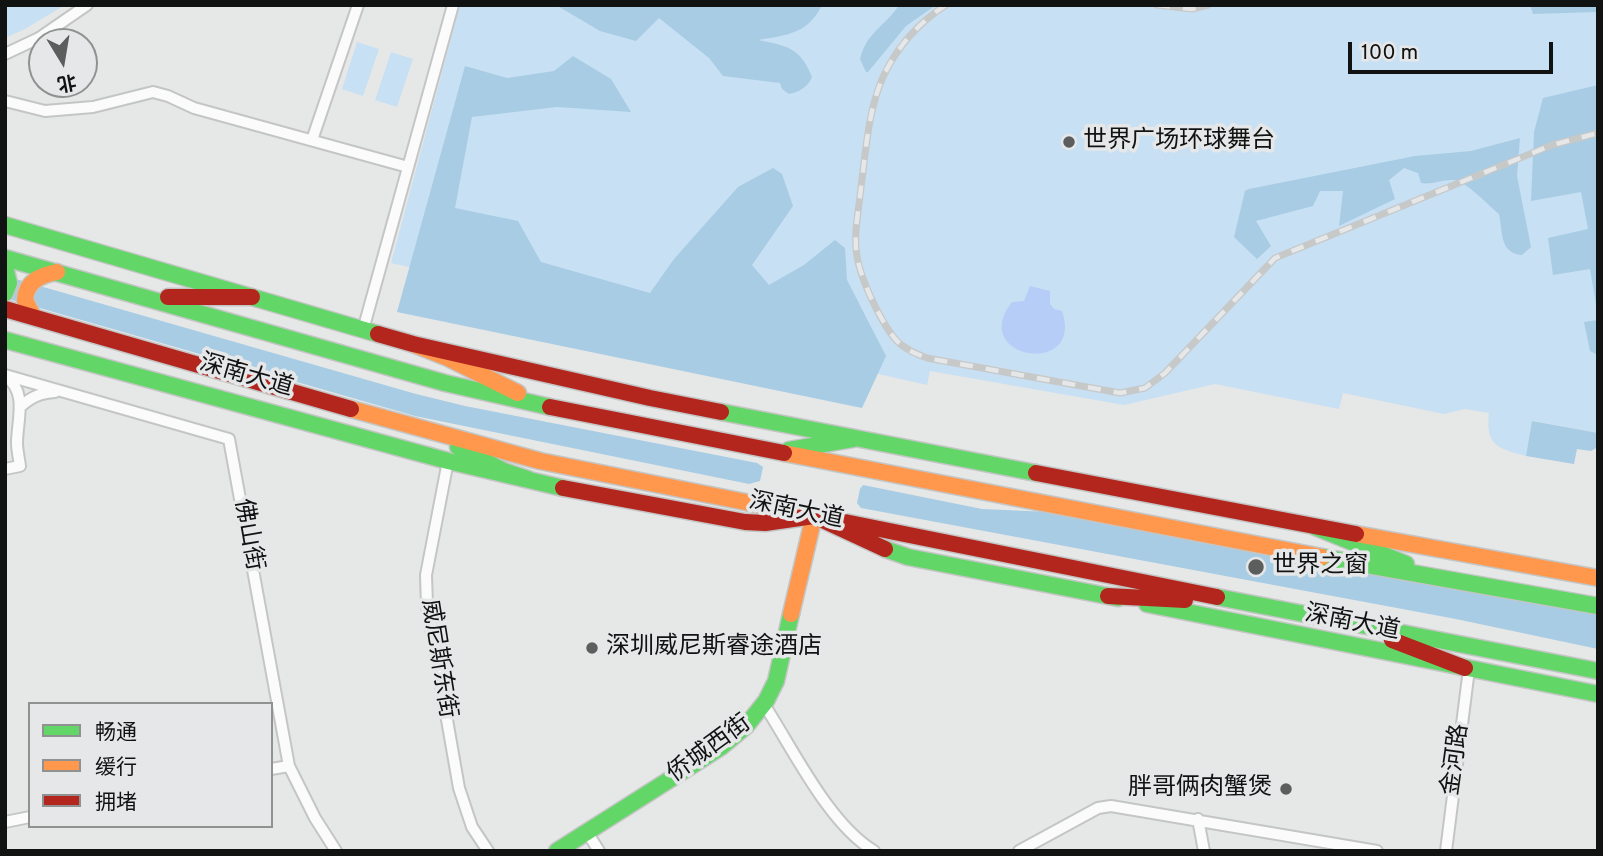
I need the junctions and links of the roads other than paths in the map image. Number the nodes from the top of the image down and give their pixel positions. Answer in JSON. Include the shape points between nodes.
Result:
{"nodes":[{"id":1,"x":87,"y":5,"type":"edge"},
{"id":2,"x":358,"y":5,"type":"edge"},
{"id":3,"x":453,"y":5,"type":"edge"},
{"id":4,"x":5,"y":54,"type":"edge"},
{"id":5,"x":5,"y":101,"type":"edge"},
{"id":6,"x":312,"y":140,"type":"junction"},
{"id":7,"x":408,"y":167,"type":"junction"},
{"id":8,"x":5,"y":225,"type":"edge"},
{"id":9,"x":5,"y":258,"type":"edge"},
{"id":10,"x":5,"y":267,"type":"edge"},
{"id":11,"x":57,"y":272,"type":"junction"},
{"id":12,"x":5,"y":293,"type":"edge"},
{"id":13,"x":144,"y":297,"type":"junction"},
{"id":14,"x":252,"y":297,"type":"junction"},
{"id":15,"x":5,"y":309,"type":"edge"},
{"id":16,"x":33,"y":316,"type":"junction"},
{"id":17,"x":363,"y":330,"type":"junction"},
{"id":18,"x":5,"y":340,"type":"edge"},
{"id":19,"x":413,"y":344,"type":"junction"},
{"id":20,"x":5,"y":376,"type":"edge"},
{"id":21,"x":62,"y":391,"type":"junction"},
{"id":22,"x":20,"y":407,"type":"junction"},
{"id":23,"x":553,"y":408,"type":"junction"},
{"id":24,"x":430,"y":432,"type":"junction"},
{"id":25,"x":853,"y":439,"type":"junction"},
{"id":26,"x":779,"y":452,"type":"junction"},
{"id":27,"x":448,"y":461,"type":"junction"},
{"id":28,"x":5,"y":469,"type":"edge"},
{"id":29,"x":528,"y":479,"type":"junction"},
{"id":30,"x":814,"y":516,"type":"junction"},
{"id":31,"x":1315,"y":527,"type":"junction"},
{"id":32,"x":1598,"y":578,"type":"edge"},
{"id":33,"x":1442,"y":579,"type":"junction"},
{"id":34,"x":1108,"y":596,"type":"junction"},
{"id":35,"x":1246,"y":603,"type":"junction"},
{"id":36,"x":1598,"y":606,"type":"edge"},
{"id":37,"x":1349,"y":623,"type":"junction"},
{"id":38,"x":1467,"y":668,"type":"junction"},
{"id":39,"x":1598,"y":672,"type":"edge"},
{"id":40,"x":1598,"y":694,"type":"edge"},
{"id":41,"x":765,"y":706,"type":"junction"},
{"id":42,"x":289,"y":766,"type":"junction"},
{"id":43,"x":273,"y":769,"type":"edge"},
{"id":44,"x":28,"y":817,"type":"edge"},
{"id":45,"x":1198,"y":819,"type":"junction"},
{"id":46,"x":5,"y":822,"type":"edge"},
{"id":47,"x":587,"y":832,"type":"junction"},
{"id":48,"x":336,"y":851,"type":"edge"},
{"id":49,"x":488,"y":851,"type":"edge"},
{"id":50,"x":557,"y":851,"type":"edge"},
{"id":51,"x":599,"y":851,"type":"edge"},
{"id":52,"x":874,"y":851,"type":"edge"},
{"id":53,"x":1019,"y":851,"type":"edge"},
{"id":54,"x":1204,"y":851,"type":"edge"},
{"id":55,"x":1377,"y":851,"type":"edge"},
{"id":56,"x":1446,"y":851,"type":"edge"}],
"edges":[{"from":1,"to":4,"type":"street","via":[[39,38]]},
{"from":2,"to":6,"type":"street"},
{"from":3,"to":7,"type":"street"},
{"from":5,"to":6,"type":"street","via":[[45,111],[93,107],[153,92]]},
{"from":6,"to":7,"type":"street"},
{"from":7,"to":17,"type":"street"},
{"from":8,"to":14,"type":"main road"},
{"from":9,"to":11,"type":"main road","name":"深南大道"},
{"from":10,"to":12,"type":"main road","via":[[9,284]]},
{"from":11,"to":13,"type":"main road","name":"深南大道"},
{"from":11,"to":16,"type":"main road","via":[[38,276],[27,288],[26,303]]},
{"from":13,"to":14,"type":"main road"},
{"from":13,"to":23,"type":"main road","name":"深南大道","via":[[445,383]]},
{"from":14,"to":17,"type":"main road"},
{"from":15,"to":16,"type":"main road","name":"深南大道"},
{"from":16,"to":24,"type":"main road","name":"深南大道"},
{"from":17,"to":19,"type":"main road"},
{"from":18,"to":27,"type":"main road"},
{"from":19,"to":23,"type":"main road"},
{"from":19,"to":25,"type":"main road"},
{"from":20,"to":21,"type":"street","name":"佛山街"},
{"from":20,"to":22,"type":"street","via":[[12,382]]},
{"from":21,"to":22,"type":"street","via":[[44,392]]},
{"from":21,"to":42,"type":"street","name":"佛山街","via":[[229,439]]},
{"from":22,"to":28,"type":"street","via":[[20,466]]},
{"from":23,"to":26,"type":"main road","name":"深南大道"},
{"from":24,"to":29,"type":"main road"},
{"from":24,"to":30,"type":"main road","name":"深南大道","via":[[540,460]]},
{"from":25,"to":26,"type":"main road"},
{"from":25,"to":31,"type":"main road"},
{"from":26,"to":33,"type":"main road","name":"深南大道"},
{"from":27,"to":29,"type":"main road"},
{"from":27,"to":49,"type":"street","name":"威尼斯东街","via":[[426,575],[426,606],[459,788],[472,827]]},
{"from":29,"to":30,"type":"main road","via":[[745,522]]},
{"from":30,"to":34,"type":"main road","via":[[908,557]]},
{"from":30,"to":35,"type":"main road","name":"深南大道"},
{"from":30,"to":41,"type":"main road","name":"侨城西街","via":[[776,681]]},
{"from":31,"to":32,"type":"main road"},
{"from":31,"to":33,"type":"main road"},
{"from":33,"to":36,"type":"main road","name":"深南大道"},
{"from":34,"to":35,"type":"main road"},
{"from":34,"to":38,"type":"main road"},
{"from":35,"to":37,"type":"main road","name":"深南大道"},
{"from":37,"to":38,"type":"main road"},
{"from":37,"to":39,"type":"main road","name":"深南大道"},
{"from":38,"to":40,"type":"main road"},
{"from":38,"to":56,"type":"street","name":"金河路"},
{"from":41,"to":47,"type":"main road","name":"侨城西街","via":[[721,747]]},
{"from":41,"to":52,"type":"street","via":[[840,823]]},
{"from":42,"to":43,"type":"street"},
{"from":42,"to":48,"type":"street","name":"佛山街"},
{"from":44,"to":46,"type":"street"},
{"from":45,"to":53,"type":"street","via":[[1103,806]]},
{"from":45,"to":54,"type":"street"},
{"from":45,"to":55,"type":"street"},
{"from":47,"to":50,"type":"main road","name":"侨城西街"},
{"from":47,"to":51,"type":"street"}]}
